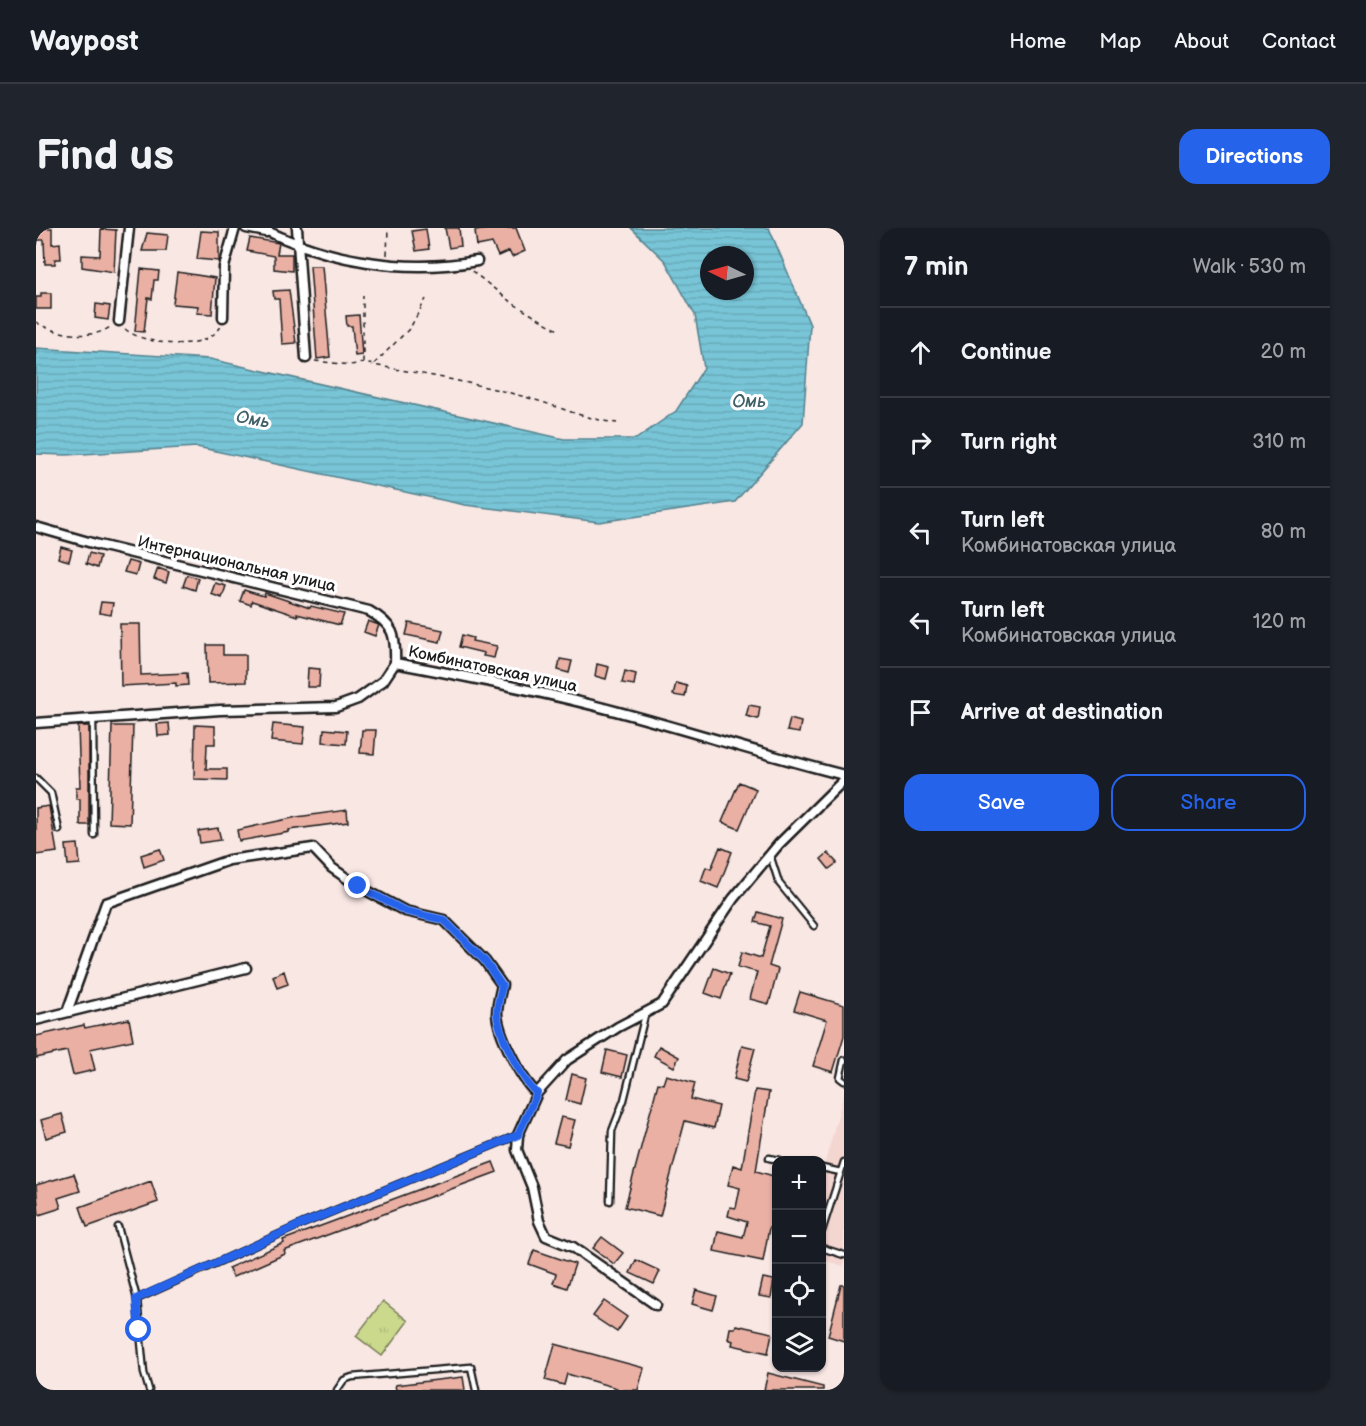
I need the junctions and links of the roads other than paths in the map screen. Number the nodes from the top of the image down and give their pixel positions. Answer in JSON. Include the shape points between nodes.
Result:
{"nodes":[{"id":1,"x":129,"y":228,"type":"edge"},
{"id":2,"x":235,"y":228,"type":"edge"},
{"id":3,"x":246,"y":228,"type":"edge"},
{"id":4,"x":261,"y":228,"type":"edge"},
{"id":5,"x":297,"y":228,"type":"edge"},
{"id":6,"x":271,"y":233,"type":"junction"},
{"id":7,"x":296,"y":242,"type":"junction"},
{"id":8,"x":477,"y":261,"type":"dead end"},
{"id":9,"x":223,"y":317,"type":"road end"},
{"id":10,"x":119,"y":321,"type":"road end"},
{"id":11,"x":306,"y":358,"type":"road end"},
{"id":12,"x":36,"y":527,"type":"edge"},
{"id":13,"x":395,"y":663,"type":"junction"},
{"id":14,"x":93,"y":719,"type":"junction"},
{"id":15,"x":36,"y":723,"type":"edge"},
{"id":16,"x":844,"y":775,"type":"edge"},
{"id":17,"x":36,"y":778,"type":"edge"},
{"id":18,"x":844,"y":780,"type":"edge"},
{"id":19,"x":59,"y":830,"type":"dead end"},
{"id":20,"x":94,"y":835,"type":"dead end"},
{"id":21,"x":770,"y":855,"type":"junction"},
{"id":22,"x":814,"y":926,"type":"dead end"},
{"id":23,"x":246,"y":968,"type":"dead end"},
{"id":24,"x":68,"y":1012,"type":"junction"},
{"id":25,"x":645,"y":1015,"type":"junction"},
{"id":26,"x":36,"y":1020,"type":"edge"},
{"id":27,"x":844,"y":1060,"type":"edge"},
{"id":28,"x":844,"y":1081,"type":"edge"},
{"id":29,"x":537,"y":1093,"type":"junction"},
{"id":30,"x":518,"y":1135,"type":"junction"},
{"id":31,"x":769,"y":1158,"type":"dead end"},
{"id":32,"x":772,"y":1159,"type":"edge"},
{"id":33,"x":844,"y":1162,"type":"edge"},
{"id":34,"x":826,"y":1169,"type":"edge"},
{"id":35,"x":841,"y":1172,"type":"junction"},
{"id":36,"x":610,"y":1201,"type":"dead end"},
{"id":37,"x":826,"y":1219,"type":"edge"},
{"id":38,"x":118,"y":1227,"type":"dead end"},
{"id":39,"x":826,"y":1249,"type":"edge"},
{"id":40,"x":844,"y":1255,"type":"edge"},
{"id":41,"x":136,"y":1299,"type":"junction"},
{"id":42,"x":656,"y":1305,"type":"dead end"},
{"id":43,"x":149,"y":1390,"type":"edge"},
{"id":44,"x":338,"y":1390,"type":"edge"},
{"id":45,"x":476,"y":1390,"type":"edge"}],
"edges":[{"from":1,"to":10,"type":"street"},
{"from":2,"to":9,"type":"street","via":[[224,267]]},
{"from":3,"to":6,"type":"street"},
{"from":4,"to":6,"type":"street"},
{"from":5,"to":7,"type":"street"},
{"from":6,"to":7,"type":"street"},
{"from":7,"to":8,"type":"street","via":[[386,265],[411,267]]},
{"from":7,"to":11,"type":"street"},
{"from":12,"to":13,"type":"street","name":"Интернациональная улица","via":[[369,611],[386,621],[394,634]]},
{"from":13,"to":14,"type":"street","name":"Комбинатовская улица","via":[[383,681],[358,699],[336,707]]},
{"from":13,"to":16,"type":"street","name":"Комбинатовская улица","via":[[619,712]]},
{"from":14,"to":15,"type":"street","name":"Комбинатовская улица"},
{"from":14,"to":20,"type":"lane"},
{"from":17,"to":19,"type":"lane","via":[[51,793]]},
{"from":18,"to":21,"type":"street"},
{"from":21,"to":22,"type":"lane","via":[[779,883]]},
{"from":21,"to":25,"type":"street","via":[[720,918],[662,1004]]},
{"from":23,"to":24,"type":"street"},
{"from":24,"to":26,"type":"street"},
{"from":24,"to":29,"type":"street","via":[[106,903],[229,860],[314,848],[332,868],[358,886],[405,911],[444,920],[485,961],[502,986],[497,1014],[511,1054],[529,1087]]},
{"from":25,"to":29,"type":"street","via":[[618,1027],[567,1060]]},
{"from":25,"to":36,"type":"lane","via":[[624,1100],[612,1131]]},
{"from":27,"to":28,"type":"lane","via":[[840,1078]]},
{"from":29,"to":30,"type":"street"},
{"from":30,"to":41,"type":"lane","via":[[302,1224]]},
{"from":30,"to":42,"type":"street","via":[[517,1150],[546,1236],[573,1247]]},
{"from":31,"to":32,"type":"lane"},
{"from":33,"to":35,"type":"lane"},
{"from":34,"to":35,"type":"lane"},
{"from":35,"to":37,"type":"lane"},
{"from":38,"to":41,"type":"lane"},
{"from":39,"to":40,"type":"lane"},
{"from":41,"to":43,"type":"lane"},
{"from":44,"to":45,"type":"lane","via":[[344,1380],[352,1377],[471,1367]]}]}
